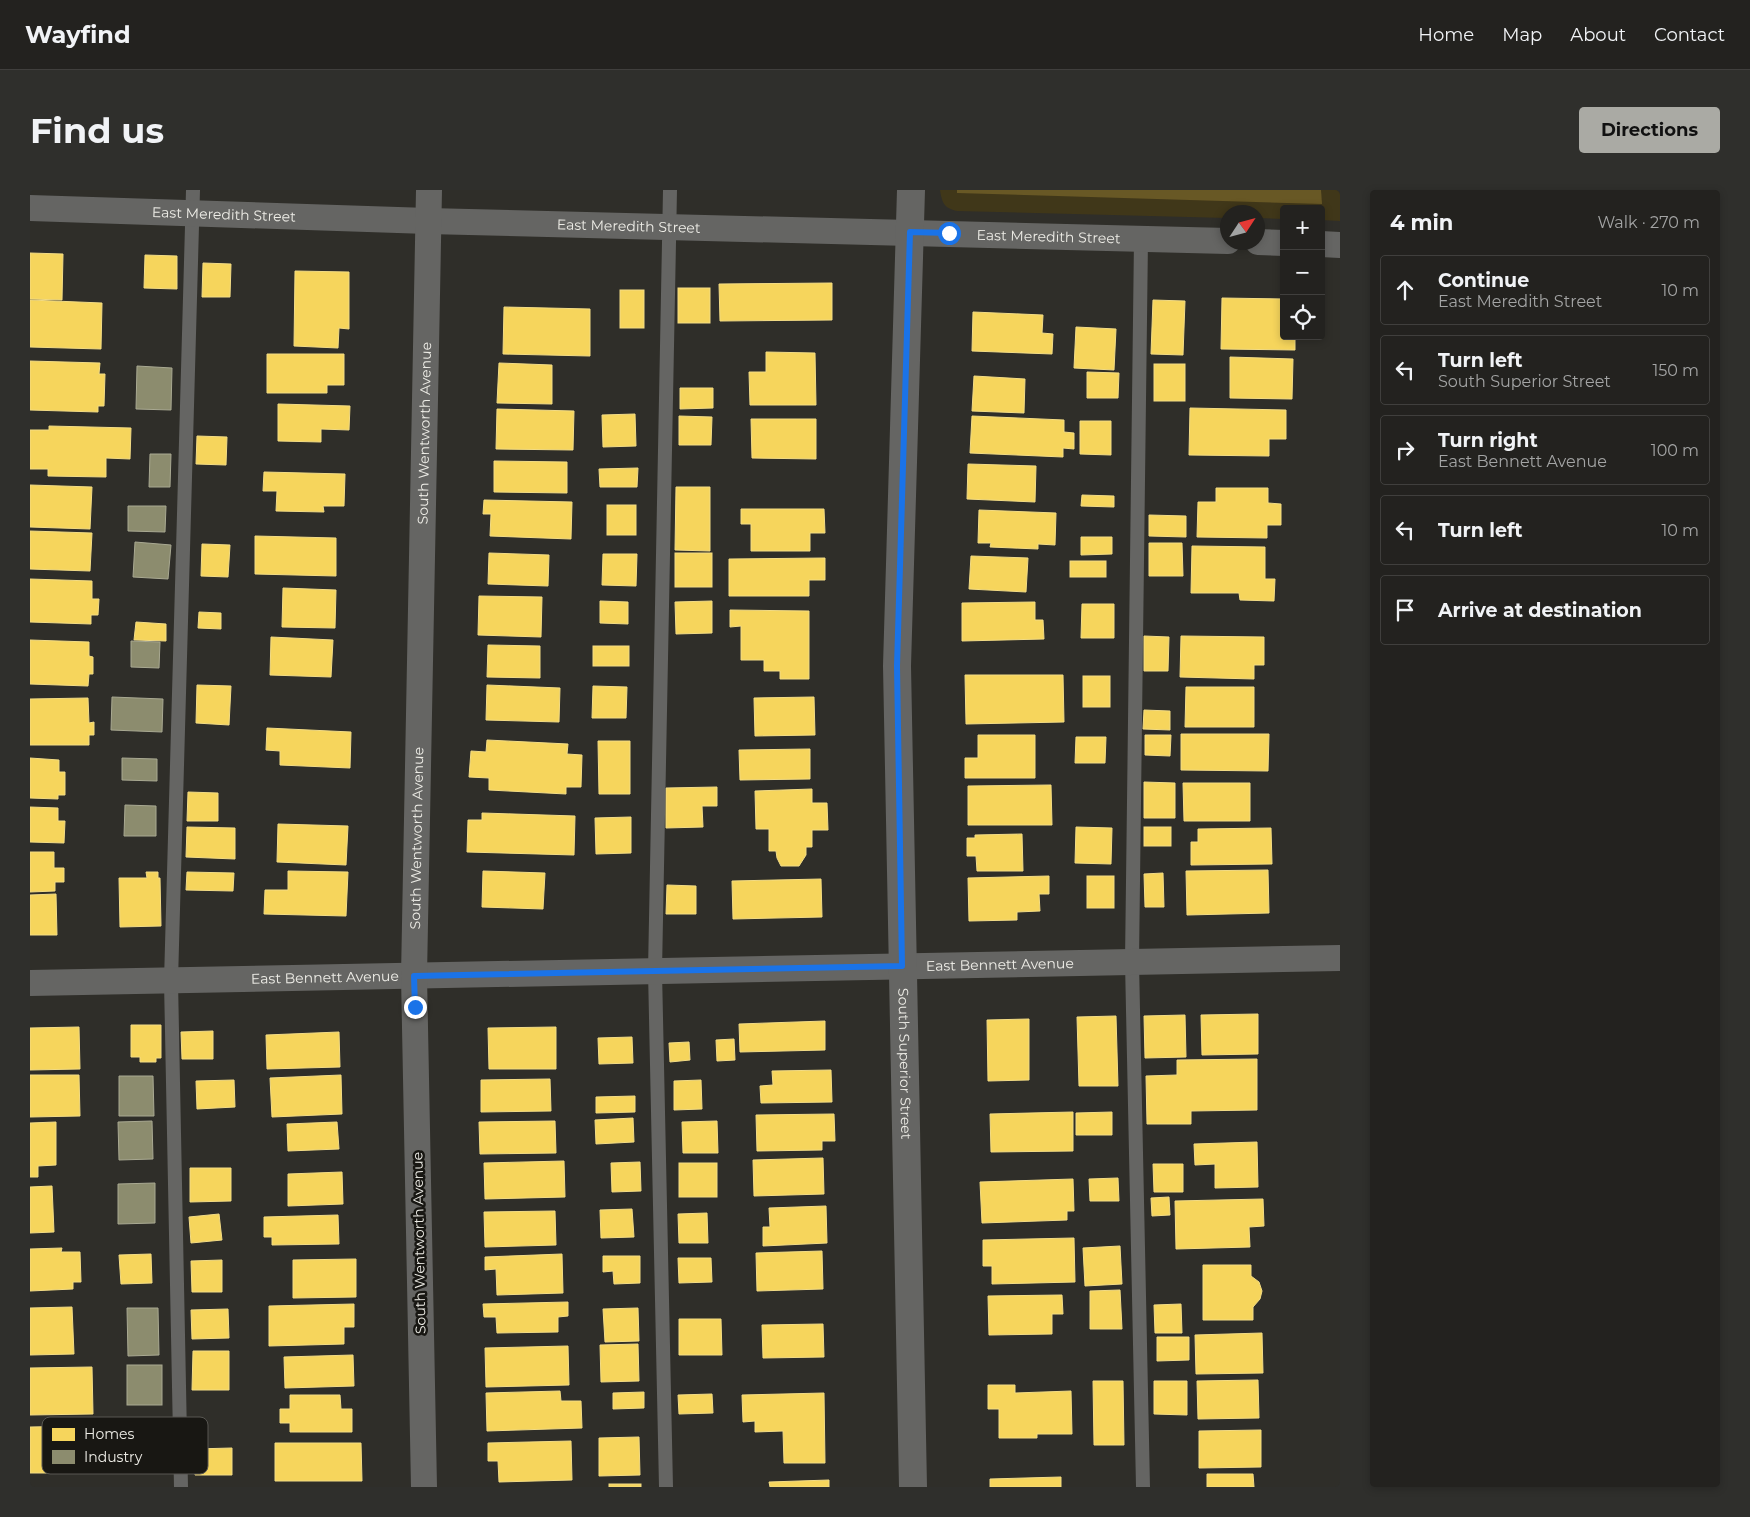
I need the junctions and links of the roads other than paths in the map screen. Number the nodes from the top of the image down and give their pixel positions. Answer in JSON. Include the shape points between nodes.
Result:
{"nodes":[{"id":1,"x":429,"y":190,"type":"edge"},
{"id":2,"x":670,"y":190,"type":"edge"},
{"id":3,"x":911,"y":190,"type":"edge"},
{"id":4,"x":193,"y":201,"type":"edge"},
{"id":5,"x":30,"y":208,"type":"edge"},
{"id":6,"x":428,"y":221,"type":"junction"},
{"id":7,"x":669,"y":226,"type":"junction"},
{"id":8,"x":910,"y":232,"type":"junction"},
{"id":9,"x":1141,"y":239,"type":"junction"},
{"id":10,"x":1220,"y":241,"type":"edge"},
{"id":11,"x":1265,"y":242,"type":"edge"},
{"id":12,"x":1280,"y":243,"type":"edge"},
{"id":13,"x":1325,"y":244,"type":"edge"},
{"id":14,"x":1340,"y":245,"type":"edge"},
{"id":15,"x":1340,"y":958,"type":"edge"},
{"id":16,"x":1132,"y":962,"type":"junction"},
{"id":17,"x":902,"y":966,"type":"junction"},
{"id":18,"x":655,"y":971,"type":"junction"},
{"id":19,"x":414,"y":976,"type":"junction"},
{"id":20,"x":171,"y":981,"type":"junction"},
{"id":21,"x":30,"y":983,"type":"edge"},
{"id":22,"x":179,"y":1417,"type":"edge"},
{"id":23,"x":180,"y":1474,"type":"edge"},
{"id":24,"x":180,"y":1487,"type":"edge"},
{"id":25,"x":424,"y":1487,"type":"edge"},
{"id":26,"x":666,"y":1487,"type":"edge"},
{"id":27,"x":913,"y":1487,"type":"edge"},
{"id":28,"x":1143,"y":1487,"type":"edge"}],
"edges":[{"from":1,"to":6,"type":"street","name":"South Wentworth Avenue"},
{"from":2,"to":7,"type":"lane"},
{"from":3,"to":8,"type":"street","name":"South Superior Street"},
{"from":4,"to":5,"type":"street","name":"East Meredith Street"},
{"from":4,"to":6,"type":"street","name":"East Meredith Street"},
{"from":4,"to":20,"type":"lane"},
{"from":6,"to":7,"type":"street","name":"East Meredith Street"},
{"from":6,"to":19,"type":"street","name":"South Wentworth Avenue"},
{"from":7,"to":8,"type":"street","name":"East Meredith Street"},
{"from":7,"to":18,"type":"lane"},
{"from":8,"to":9,"type":"street","name":"East Meredith Street"},
{"from":8,"to":17,"type":"street","name":"South Superior Street","via":[[897,666]]},
{"from":9,"to":10,"type":"street","name":"East Meredith Street"},
{"from":9,"to":16,"type":"lane"},
{"from":11,"to":12,"type":"street"},
{"from":13,"to":14,"type":"street"},
{"from":15,"to":16,"type":"street","name":"East Bennett Avenue"},
{"from":16,"to":17,"type":"street","name":"East Bennett Avenue"},
{"from":16,"to":28,"type":"lane"},
{"from":17,"to":18,"type":"street","name":"East Bennett Avenue"},
{"from":17,"to":27,"type":"street","name":"South Superior Street"},
{"from":18,"to":19,"type":"street","name":"East Bennett Avenue"},
{"from":18,"to":26,"type":"lane"},
{"from":19,"to":20,"type":"street","name":"East Bennett Avenue"},
{"from":19,"to":25,"type":"street","name":"South Wentworth Avenue"},
{"from":20,"to":21,"type":"street","name":"East Bennett Avenue"},
{"from":20,"to":22,"type":"lane"},
{"from":23,"to":24,"type":"lane"}]}
